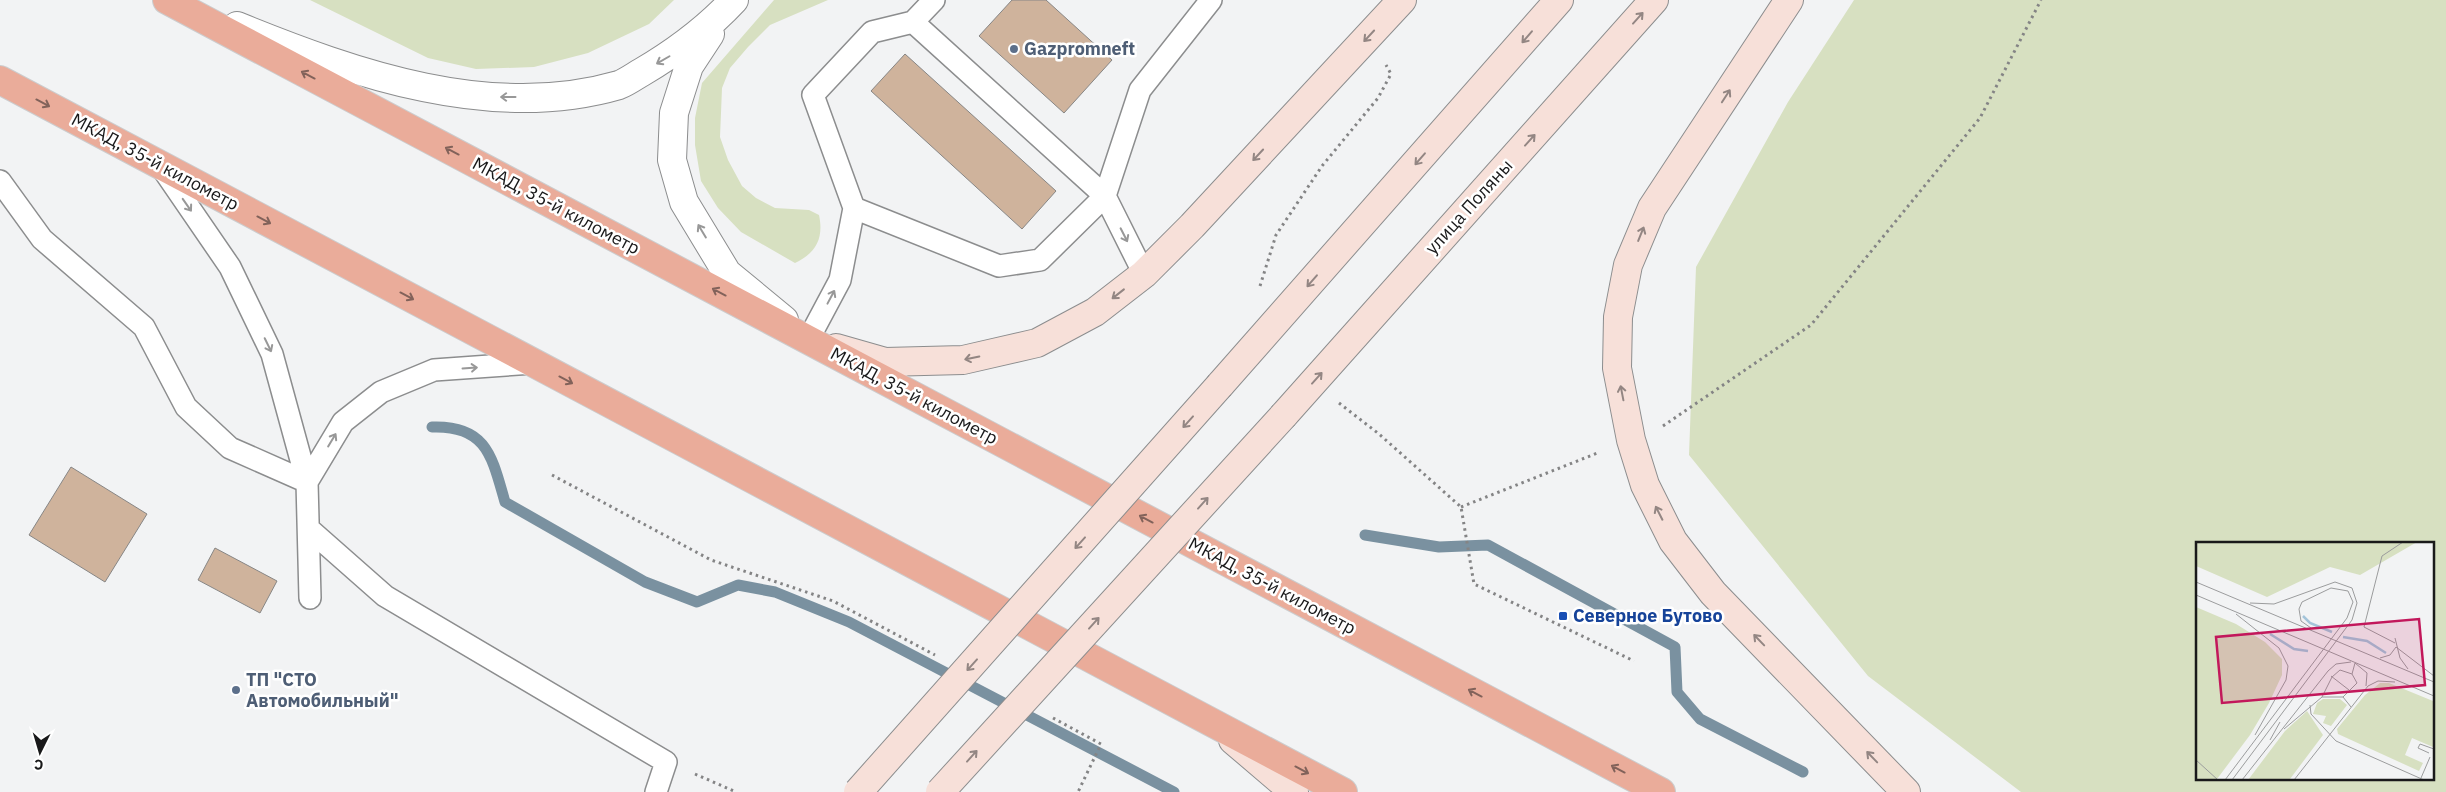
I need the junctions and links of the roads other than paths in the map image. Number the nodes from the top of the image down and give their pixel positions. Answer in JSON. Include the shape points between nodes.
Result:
{"nodes":[{"id":1,"x":167,"y":0,"type":"edge"},
{"id":2,"x":176,"y":0,"type":"edge"},
{"id":3,"x":934,"y":0,"type":"edge"},
{"id":4,"x":1212,"y":0,"type":"edge"},
{"id":5,"x":1402,"y":0,"type":"edge"},
{"id":6,"x":1559,"y":0,"type":"edge"},
{"id":7,"x":1654,"y":0,"type":"edge"},
{"id":8,"x":1789,"y":0,"type":"edge"},
{"id":9,"x":731,"y":3,"type":"edge"},
{"id":10,"x":913,"y":22,"type":"junction"},
{"id":11,"x":0,"y":80,"type":"edge"},
{"id":12,"x":160,"y":165,"type":"junction"},
{"id":13,"x":0,"y":181,"type":"edge"},
{"id":14,"x":1105,"y":196,"type":"junction"},
{"id":15,"x":854,"y":208,"type":"junction"},
{"id":16,"x":1144,"y":274,"type":"junction"},
{"id":17,"x":808,"y":340,"type":"junction"},
{"id":18,"x":533,"y":363,"type":"junction"},
{"id":19,"x":307,"y":482,"type":"junction"},
{"id":20,"x":309,"y":529,"type":"junction"},
{"id":21,"x":310,"y":598,"type":"dead end"},
{"id":22,"x":1213,"y":723,"type":"junction"},
{"id":23,"x":656,"y":792,"type":"edge"},
{"id":24,"x":858,"y":792,"type":"edge"},
{"id":25,"x":940,"y":792,"type":"edge"},
{"id":26,"x":1294,"y":792,"type":"edge"},
{"id":27,"x":1344,"y":792,"type":"edge"},
{"id":28,"x":1661,"y":792,"type":"edge"},
{"id":29,"x":1906,"y":792,"type":"edge"}],
"edges":[{"from":17,"to":1,"type":"highway","name":"МКАД, 35-й километр","one_way":true},
{"from":9,"to":2,"type":"street","one_way":true,"via":[[676,52],[620,84],[550,97],[479,98],[398,82],[283,45]]},
{"from":3,"to":10,"type":"lane"},
{"from":4,"to":14,"type":"lane","via":[[1140,90]]},
{"from":5,"to":16,"type":"main road","one_way":true},
{"from":6,"to":24,"type":"main road","one_way":true,"bridge":true},
{"from":25,"to":7,"type":"main road","name":"улица Поляны","one_way":true,"bridge":true,"via":[[1284,415]]},
{"from":29,"to":8,"type":"main road","one_way":true,"via":[[1713,593],[1673,541],[1645,485],[1631,440],[1617,368],[1618,317],[1628,264],[1652,208]]},
{"from":17,"to":9,"type":"street","one_way":true,"via":[[727,272],[684,202],[672,160],[674,113],[689,66]]},
{"from":10,"to":14,"type":"lane"},
{"from":10,"to":15,"type":"lane","via":[[872,32],[813,96]]},
{"from":11,"to":12,"type":"highway","name":"МКАД, 35-й километр","one_way":true},
{"from":12,"to":18,"type":"highway","name":"МКАД, 35-й километр","one_way":true},
{"from":12,"to":19,"type":"lane","one_way":true,"via":[[230,268],[272,354]]},
{"from":13,"to":19,"type":"lane","via":[[42,239],[144,327],[186,407],[230,448]]},
{"from":14,"to":15,"type":"lane","via":[[1040,260],[999,266]]},
{"from":14,"to":16,"type":"lane","one_way":true},
{"from":17,"to":15,"type":"lane","one_way":true,"via":[[840,280]]},
{"from":16,"to":17,"type":"main road","one_way":true,"via":[[1095,312],[1038,343],[963,360],[885,362]]},
{"from":28,"to":17,"type":"highway","name":"МКАД, 35-й километр","one_way":true},
{"from":19,"to":18,"type":"lane","one_way":true,"via":[[343,422],[381,392],[434,370]]},
{"from":18,"to":22,"type":"highway","name":"МКАД, 35-й километр","one_way":true},
{"from":19,"to":20,"type":"lane"},
{"from":20,"to":21,"type":"lane"},
{"from":20,"to":23,"type":"lane","via":[[385,596],[666,762]]},
{"from":22,"to":26,"type":"main road"},
{"from":22,"to":27,"type":"highway","name":"МКАД, 35-й километр","one_way":true}]}
